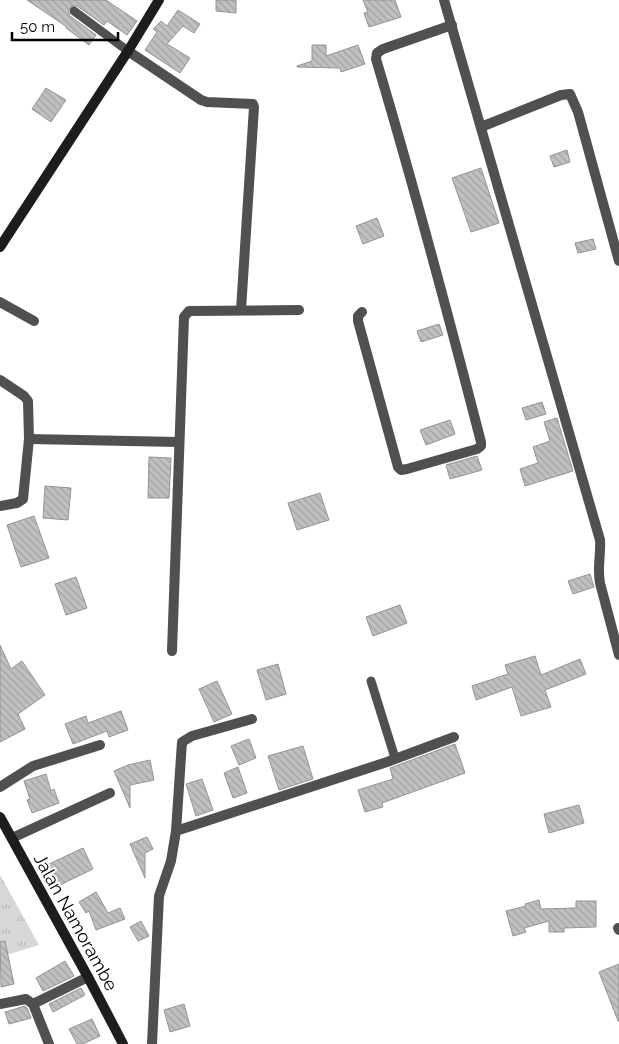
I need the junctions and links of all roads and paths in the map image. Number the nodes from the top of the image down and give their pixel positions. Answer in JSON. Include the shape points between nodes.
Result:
{"nodes":[{"id":1,"x":159,"y":0,"type":"edge"},
{"id":2,"x":444,"y":0,"type":"edge"},
{"id":3,"x":74,"y":11,"type":"dead end"},
{"id":4,"x":452,"y":25,"type":"junction"},
{"id":5,"x":128,"y":51,"type":"junction"},
{"id":6,"x":481,"y":127,"type":"junction"},
{"id":7,"x":0,"y":247,"type":"edge"},
{"id":8,"x":619,"y":261,"type":"edge"},
{"id":9,"x":0,"y":302,"type":"edge"},
{"id":10,"x":242,"y":310,"type":"junction"},
{"id":11,"x":299,"y":310,"type":"dead end"},
{"id":12,"x":362,"y":312,"type":"dead end"},
{"id":13,"x":34,"y":321,"type":"dead end"},
{"id":14,"x":0,"y":380,"type":"edge"},
{"id":15,"x":29,"y":439,"type":"junction"},
{"id":16,"x":179,"y":442,"type":"junction"},
{"id":17,"x":0,"y":506,"type":"edge"},
{"id":18,"x":172,"y":651,"type":"dead end"},
{"id":19,"x":619,"y":655,"type":"edge"},
{"id":20,"x":370,"y":681,"type":"dead end"},
{"id":21,"x":252,"y":718,"type":"dead end"},
{"id":22,"x":454,"y":737,"type":"dead end"},
{"id":23,"x":100,"y":745,"type":"dead end"},
{"id":24,"x":395,"y":758,"type":"junction"},
{"id":25,"x":0,"y":787,"type":"edge"},
{"id":26,"x":110,"y":793,"type":"dead end"},
{"id":27,"x":0,"y":817,"type":"edge"},
{"id":28,"x":176,"y":831,"type":"junction"},
{"id":29,"x":12,"y":838,"type":"junction"},
{"id":30,"x":88,"y":977,"type":"junction"},
{"id":31,"x":0,"y":1004,"type":"edge"},
{"id":32,"x":33,"y":1004,"type":"junction"},
{"id":33,"x":49,"y":1044,"type":"edge"},
{"id":34,"x":122,"y":1044,"type":"edge"},
{"id":35,"x":152,"y":1044,"type":"edge"}],
"edges":[{"from":1,"to":5,"type":"main road"},
{"from":2,"to":4,"type":"street"},
{"from":3,"to":5,"type":"lane"},
{"from":4,"to":6,"type":"street"},
{"from":4,"to":12,"type":"street","via":[[383,49],[376,59],[442,287],[481,446],[407,469],[398,467],[358,321]]},
{"from":5,"to":7,"type":"main road"},
{"from":5,"to":10,"type":"street","via":[[201,100],[253,104]]},
{"from":6,"to":8,"type":"street","via":[[570,94],[578,112]]},
{"from":6,"to":19,"type":"street","via":[[600,540],[598,574]]},
{"from":9,"to":13,"type":"street"},
{"from":10,"to":11,"type":"street"},
{"from":10,"to":16,"type":"street","via":[[189,311],[184,317]]},
{"from":14,"to":15,"type":"street","via":[[28,401]]},
{"from":15,"to":16,"type":"street"},
{"from":15,"to":17,"type":"street","via":[[23,499]]},
{"from":16,"to":18,"type":"street"},
{"from":20,"to":24,"type":"lane"},
{"from":21,"to":28,"type":"street","via":[[182,742]]},
{"from":22,"to":24,"type":"street"},
{"from":23,"to":25,"type":"street","via":[[33,766]]},
{"from":24,"to":28,"type":"street"},
{"from":26,"to":29,"type":"street"},
{"from":27,"to":29,"type":"main road","name":"Jalan Namorambe"},
{"from":28,"to":35,"type":"street","via":[[159,896]]},
{"from":29,"to":30,"type":"main road","name":"Jalan Namorambe"},
{"from":30,"to":32,"type":"street"},
{"from":30,"to":34,"type":"main road","name":"Jalan Namorambe"},
{"from":31,"to":32,"type":"street","via":[[26,998]]},
{"from":32,"to":33,"type":"street"}]}
